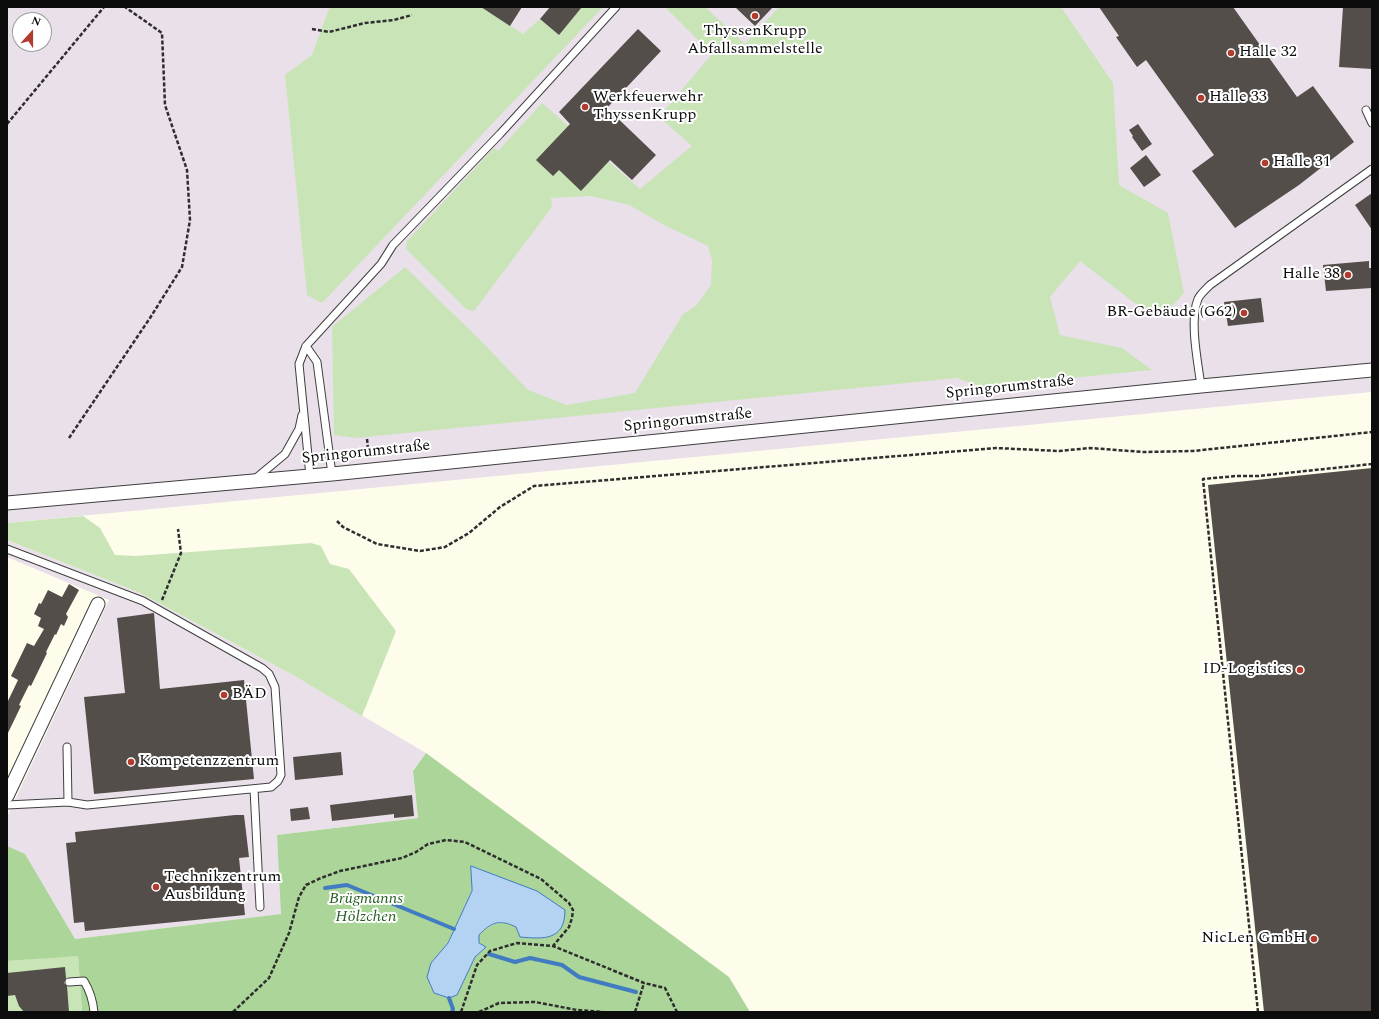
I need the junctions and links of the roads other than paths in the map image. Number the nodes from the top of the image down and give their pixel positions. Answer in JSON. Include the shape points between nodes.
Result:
{"nodes":[{"id":1,"x":616,"y":7,"type":"edge"},
{"id":2,"x":1366,"y":110,"type":"dead end"},
{"id":3,"x":1372,"y":123,"type":"edge"},
{"id":4,"x":1372,"y":169,"type":"edge"},
{"id":5,"x":306,"y":346,"type":"junction"},
{"id":6,"x":1372,"y":370,"type":"edge"},
{"id":7,"x":1201,"y":386,"type":"junction"},
{"id":8,"x":304,"y":410,"type":"junction"},
{"id":9,"x":332,"y":474,"type":"junction"},
{"id":10,"x":310,"y":476,"type":"junction"},
{"id":11,"x":253,"y":481,"type":"junction"},
{"id":12,"x":7,"y":503,"type":"edge"},
{"id":13,"x":7,"y":548,"type":"edge"},
{"id":14,"x":98,"y":604,"type":"dead end"},
{"id":15,"x":67,"y":747,"type":"dead end"},
{"id":16,"x":254,"y":789,"type":"junction"},
{"id":17,"x":7,"y":796,"type":"edge"},
{"id":18,"x":68,"y":802,"type":"junction"},
{"id":19,"x":7,"y":805,"type":"edge"},
{"id":20,"x":260,"y":907,"type":"dead end"},
{"id":21,"x":69,"y":982,"type":"dead end"},
{"id":22,"x":94,"y":1012,"type":"edge"}],
"edges":[{"from":1,"to":5,"type":"lane","via":[[500,134],[393,245],[381,264]]},
{"from":2,"to":3,"type":"lane"},
{"from":4,"to":7,"type":"lane","via":[[1210,284],[1199,297],[1194,311]]},
{"from":5,"to":8,"type":"lane","via":[[299,364]]},
{"from":5,"to":9,"type":"lane","via":[[317,362]]},
{"from":6,"to":7,"type":"street","name":"Springorumstraße"},
{"from":7,"to":9,"type":"street","name":"Springorumstraße"},
{"from":8,"to":10,"type":"lane"},
{"from":8,"to":11,"type":"lane","via":[[298,429],[285,454]]},
{"from":9,"to":10,"type":"street","name":"Springorumstraße"},
{"from":10,"to":11,"type":"street","name":"Springorumstraße"},
{"from":11,"to":12,"type":"street","name":"Springorumstraße"},
{"from":13,"to":16,"type":"lane","via":[[143,602],[269,674],[274,687],[281,775],[271,787]]},
{"from":14,"to":17,"type":"street"},
{"from":15,"to":18,"type":"lane"},
{"from":16,"to":18,"type":"lane","via":[[87,805]]},
{"from":16,"to":20,"type":"lane"},
{"from":18,"to":19,"type":"lane"},
{"from":21,"to":22,"type":"lane","via":[[84,981],[94,1005]]}]}
